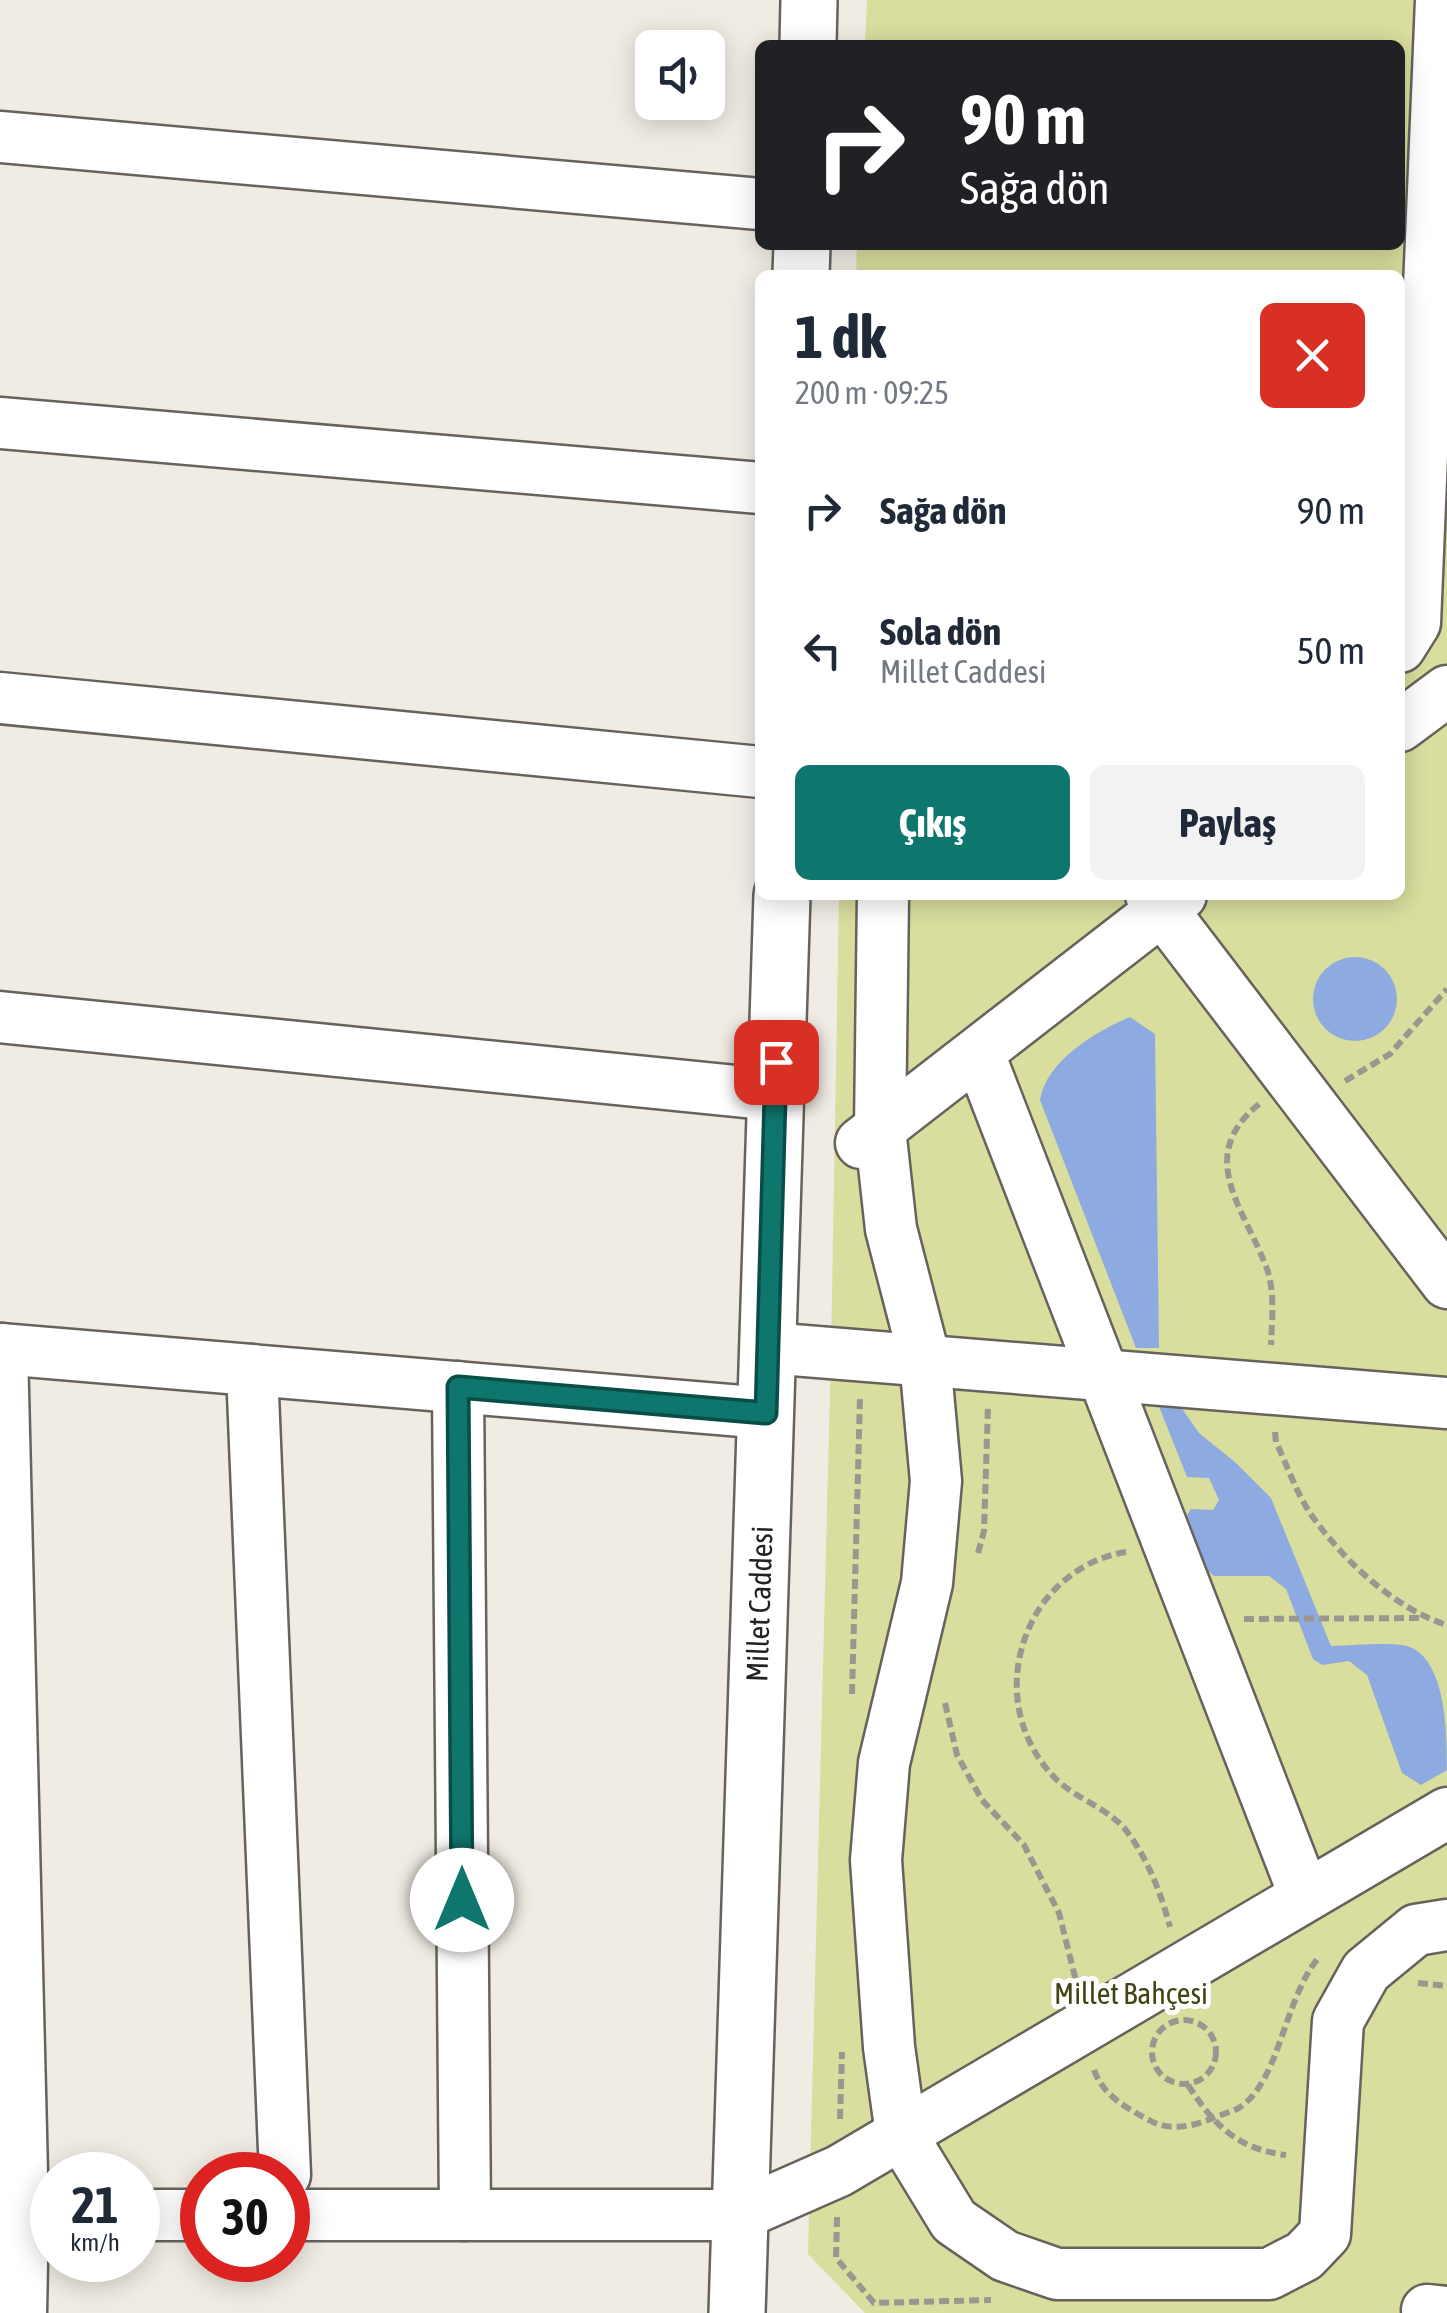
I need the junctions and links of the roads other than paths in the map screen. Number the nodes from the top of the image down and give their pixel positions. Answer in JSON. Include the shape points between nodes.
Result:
{"nodes":[{"id":1,"x":809,"y":0,"type":"edge"},
{"id":2,"x":1441,"y":0,"type":"edge"},
{"id":3,"x":808,"y":40,"type":"edge"},
{"id":4,"x":0,"y":138,"type":"edge"},
{"id":5,"x":755,"y":204,"type":"edge"},
{"id":6,"x":0,"y":423,"type":"edge"},
{"id":7,"x":755,"y":488,"type":"edge"},
{"id":8,"x":1421,"y":582,"type":"edge"},
{"id":9,"x":1405,"y":639,"type":"edge"},
{"id":10,"x":1447,"y":691,"type":"edge"},
{"id":11,"x":0,"y":698,"type":"edge"},
{"id":12,"x":1405,"y":722,"type":"edge"},
{"id":13,"x":755,"y":772,"type":"edge"},
{"id":14,"x":782,"y":900,"type":"edge"},
{"id":15,"x":883,"y":900,"type":"edge"},
{"id":16,"x":1165,"y":900,"type":"edge"},
{"id":17,"x":0,"y":1018,"type":"edge"},
{"id":18,"x":979,"y":1054,"type":"junction"},
{"id":19,"x":775,"y":1095,"type":"junction"},
{"id":20,"x":870,"y":1137,"type":"junction"},
{"id":21,"x":1447,"y":1283,"type":"edge"},
{"id":22,"x":768,"y":1348,"type":"junction"},
{"id":23,"x":1,"y":1349,"type":"edge"},
{"id":24,"x":925,"y":1360,"type":"junction"},
{"id":25,"x":252,"y":1370,"type":"junction"},
{"id":26,"x":1103,"y":1375,"type":"junction"},
{"id":27,"x":458,"y":1387,"type":"junction"},
{"id":28,"x":1447,"y":1402,"type":"edge"},
{"id":29,"x":766,"y":1413,"type":"junction"},
{"id":30,"x":1447,"y":1813,"type":"edge"},
{"id":31,"x":1304,"y":1894,"type":"junction"},
{"id":32,"x":1447,"y":1925,"type":"edge"},
{"id":33,"x":901,"y":2134,"type":"junction"},
{"id":34,"x":284,"y":2152,"type":"edge"},
{"id":35,"x":310,"y":2215,"type":"edge"},
{"id":36,"x":465,"y":2215,"type":"junction"},
{"id":37,"x":739,"y":2215,"type":"junction"},
{"id":38,"x":25,"y":2216,"type":"edge"},
{"id":39,"x":21,"y":2313,"type":"edge"},
{"id":40,"x":737,"y":2313,"type":"edge"}],
"edges":[{"from":1,"to":3,"type":"main road"},
{"from":2,"to":8,"type":"street"},
{"from":4,"to":5,"type":"street"},
{"from":6,"to":7,"type":"street"},
{"from":8,"to":9,"type":"street"},
{"from":10,"to":12,"type":"street"},
{"from":11,"to":13,"type":"street"},
{"from":14,"to":19,"type":"main road","name":"Millet Caddesi"},
{"from":15,"to":20,"type":"street"},
{"from":16,"to":18,"type":"street"},
{"from":16,"to":21,"type":"street"},
{"from":17,"to":19,"type":"street"},
{"from":18,"to":20,"type":"street"},
{"from":18,"to":26,"type":"street"},
{"from":19,"to":22,"type":"main road","name":"Millet Caddesi"},
{"from":20,"to":24,"type":"street"},
{"from":22,"to":24,"type":"street"},
{"from":22,"to":29,"type":"main road","name":"Millet Caddesi"},
{"from":23,"to":25,"type":"street"},
{"from":23,"to":38,"type":"street"},
{"from":24,"to":26,"type":"street"},
{"from":24,"to":33,"type":"street","via":[[936,1481],[927,1583],[884,1763],[876,1860]]},
{"from":25,"to":27,"type":"street"},
{"from":25,"to":34,"type":"street"},
{"from":26,"to":28,"type":"street"},
{"from":26,"to":31,"type":"street"},
{"from":27,"to":29,"type":"street"},
{"from":27,"to":36,"type":"street"},
{"from":29,"to":37,"type":"main road","name":"Millet Caddesi"},
{"from":30,"to":31,"type":"street"},
{"from":31,"to":33,"type":"street","via":[[1170,1999],[1077,2029]]},
{"from":32,"to":33,"type":"street","via":[[1416,1930],[1366,1971],[1338,2022],[1324,2234],[1304,2256],[1269,2274],[1057,2274],[1006,2256],[954,2221]]},
{"from":33,"to":37,"type":"street","via":[[839,2171]]},
{"from":35,"to":36,"type":"street"},
{"from":36,"to":37,"type":"street"},
{"from":37,"to":40,"type":"main road","name":"Millet Caddesi"},
{"from":38,"to":39,"type":"street"}]}
